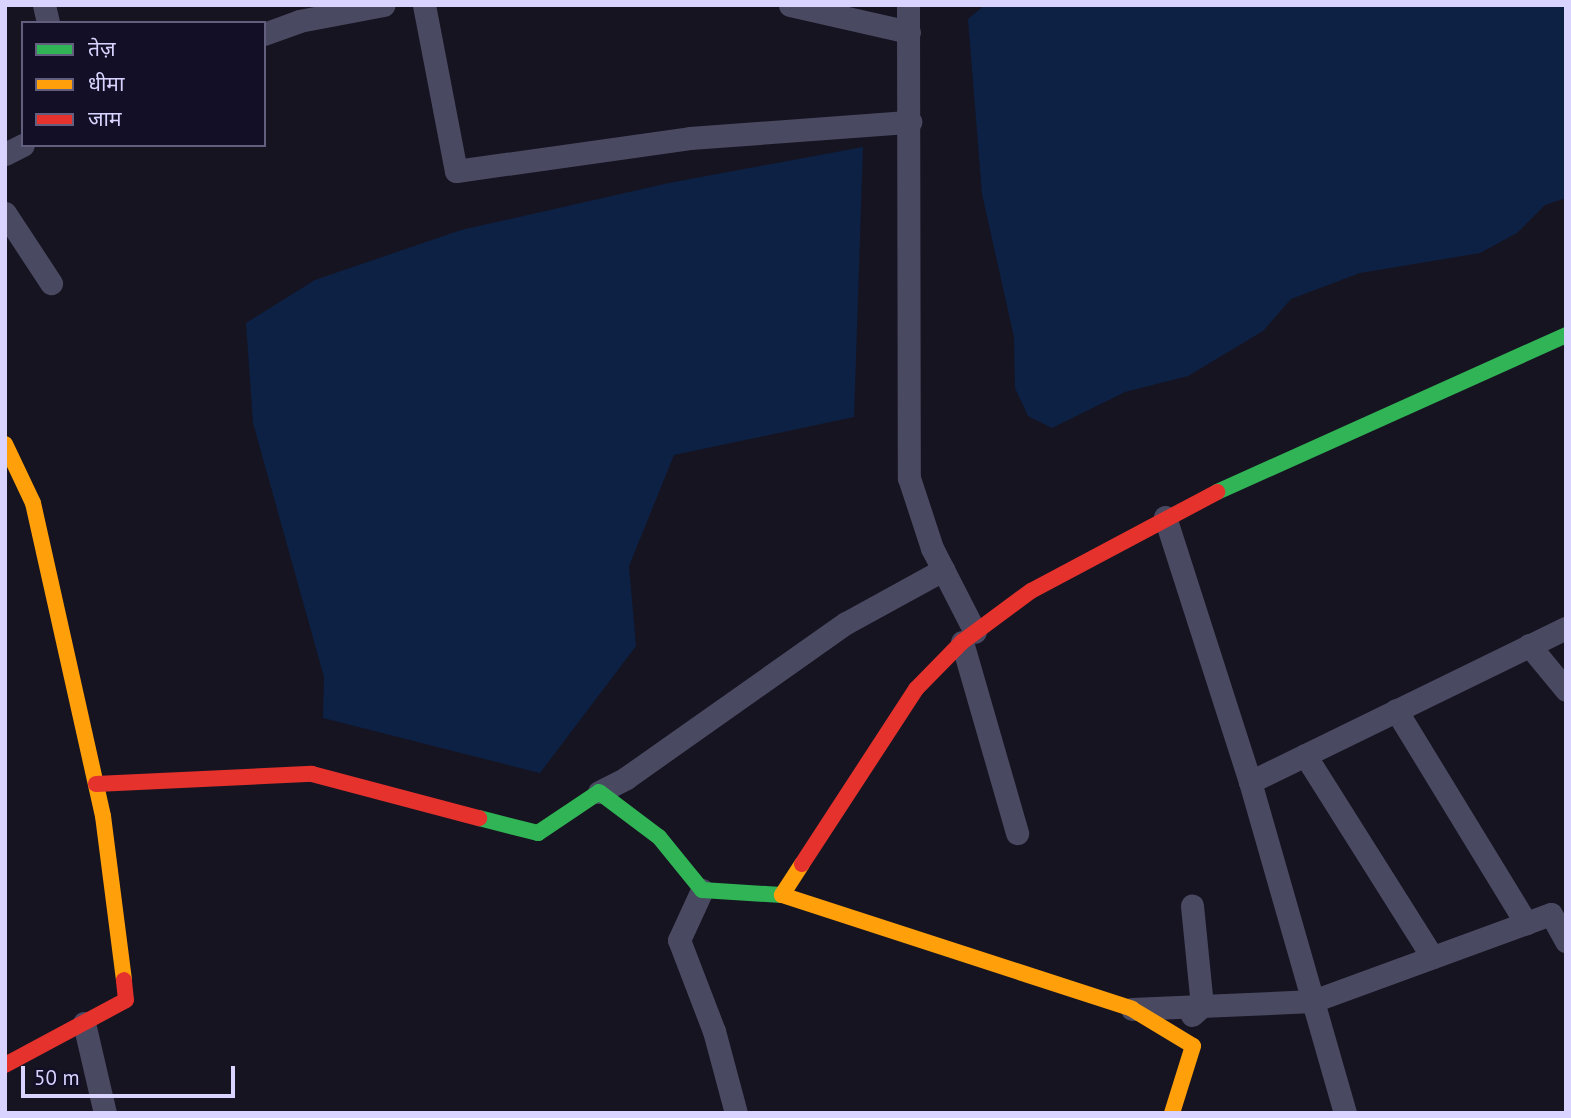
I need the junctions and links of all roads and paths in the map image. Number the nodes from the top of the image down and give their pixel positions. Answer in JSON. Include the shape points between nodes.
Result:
{"nodes":[{"id":1,"x":384,"y":5,"type":"edge"},
{"id":2,"x":425,"y":5,"type":"edge"},
{"id":3,"x":790,"y":5,"type":"edge"},
{"id":4,"x":908,"y":5,"type":"edge"},
{"id":5,"x":909,"y":32,"type":"junction"},
{"id":6,"x":266,"y":33,"type":"edge"},
{"id":7,"x":910,"y":122,"type":"junction"},
{"id":8,"x":21,"y":146,"type":"edge"},
{"id":9,"x":5,"y":154,"type":"edge"},
{"id":10,"x":5,"y":213,"type":"edge"},
{"id":11,"x":51,"y":283,"type":"dead end"},
{"id":12,"x":1566,"y":335,"type":"edge"},
{"id":13,"x":5,"y":444,"type":"edge"},
{"id":14,"x":12,"y":476,"type":"edge"},
{"id":15,"x":1165,"y":517,"type":"junction"},
{"id":16,"x":943,"y":570,"type":"junction"},
{"id":17,"x":1566,"y":628,"type":"edge"},
{"id":18,"x":969,"y":637,"type":"junction"},
{"id":19,"x":1529,"y":645,"type":"junction"},
{"id":20,"x":1566,"y":690,"type":"edge"},
{"id":21,"x":1395,"y":710,"type":"junction"},
{"id":22,"x":1305,"y":755,"type":"junction"},
{"id":23,"x":1250,"y":782,"type":"junction"},
{"id":24,"x":96,"y":784,"type":"junction"},
{"id":25,"x":599,"y":792,"type":"junction"},
{"id":26,"x":1017,"y":833,"type":"dead end"},
{"id":27,"x":702,"y":890,"type":"junction"},
{"id":28,"x":782,"y":895,"type":"junction"},
{"id":29,"x":1192,"y":905,"type":"dead end"},
{"id":30,"x":1558,"y":908,"type":"edge"},
{"id":31,"x":1526,"y":923,"type":"junction"},
{"id":32,"x":1566,"y":941,"type":"edge"},
{"id":33,"x":1432,"y":957,"type":"junction"},
{"id":34,"x":1313,"y":1001,"type":"junction"},
{"id":35,"x":1202,"y":1006,"type":"junction"},
{"id":36,"x":1132,"y":1009,"type":"junction"},
{"id":37,"x":84,"y":1023,"type":"junction"},
{"id":38,"x":1171,"y":1033,"type":"junction"},
{"id":39,"x":5,"y":1065,"type":"edge"},
{"id":40,"x":105,"y":1113,"type":"edge"},
{"id":41,"x":736,"y":1113,"type":"edge"},
{"id":42,"x":1172,"y":1113,"type":"edge"},
{"id":43,"x":1345,"y":1113,"type":"edge"}],
"edges":[{"from":1,"to":6,"type":"street","via":[[299,21]]},
{"from":2,"to":7,"type":"street","via":[[456,171],[690,138]]},
{"from":3,"to":5,"type":"street"},
{"from":4,"to":5,"type":"street"},
{"from":5,"to":7,"type":"street"},
{"from":7,"to":16,"type":"street","via":[[909,478]]},
{"from":8,"to":9,"type":"street"},
{"from":10,"to":11,"type":"street"},
{"from":12,"to":15,"type":"street"},
{"from":13,"to":14,"type":"street"},
{"from":14,"to":24,"type":"street","via":[[33,503]]},
{"from":15,"to":18,"type":"street","via":[[1031,591]]},
{"from":15,"to":23,"type":"street"},
{"from":16,"to":18,"type":"street"},
{"from":16,"to":25,"type":"street","via":[[846,623],[626,778]]},
{"from":17,"to":19,"type":"street"},
{"from":18,"to":26,"type":"street"},
{"from":18,"to":28,"type":"street","via":[[916,689]]},
{"from":19,"to":20,"type":"street"},
{"from":19,"to":21,"type":"street"},
{"from":21,"to":22,"type":"street"},
{"from":21,"to":31,"type":"street"},
{"from":22,"to":23,"type":"street"},
{"from":22,"to":33,"type":"street"},
{"from":23,"to":34,"type":"street"},
{"from":24,"to":25,"type":"street","via":[[312,774],[538,833]]},
{"from":24,"to":37,"type":"street","via":[[126,1000]]},
{"from":25,"to":27,"type":"street","via":[[659,837]]},
{"from":27,"to":28,"type":"street"},
{"from":27,"to":41,"type":"street","via":[[679,940],[714,1031]]},
{"from":28,"to":36,"type":"street"},
{"from":29,"to":35,"type":"street"},
{"from":30,"to":31,"type":"street"},
{"from":30,"to":32,"type":"street"},
{"from":31,"to":33,"type":"street"},
{"from":33,"to":34,"type":"street"},
{"from":34,"to":35,"type":"street"},
{"from":34,"to":43,"type":"street"},
{"from":35,"to":36,"type":"street"},
{"from":35,"to":38,"type":"street"},
{"from":36,"to":38,"type":"street"},
{"from":37,"to":39,"type":"street"},
{"from":37,"to":40,"type":"street"},
{"from":38,"to":42,"type":"street","via":[[1193,1046]]}]}
